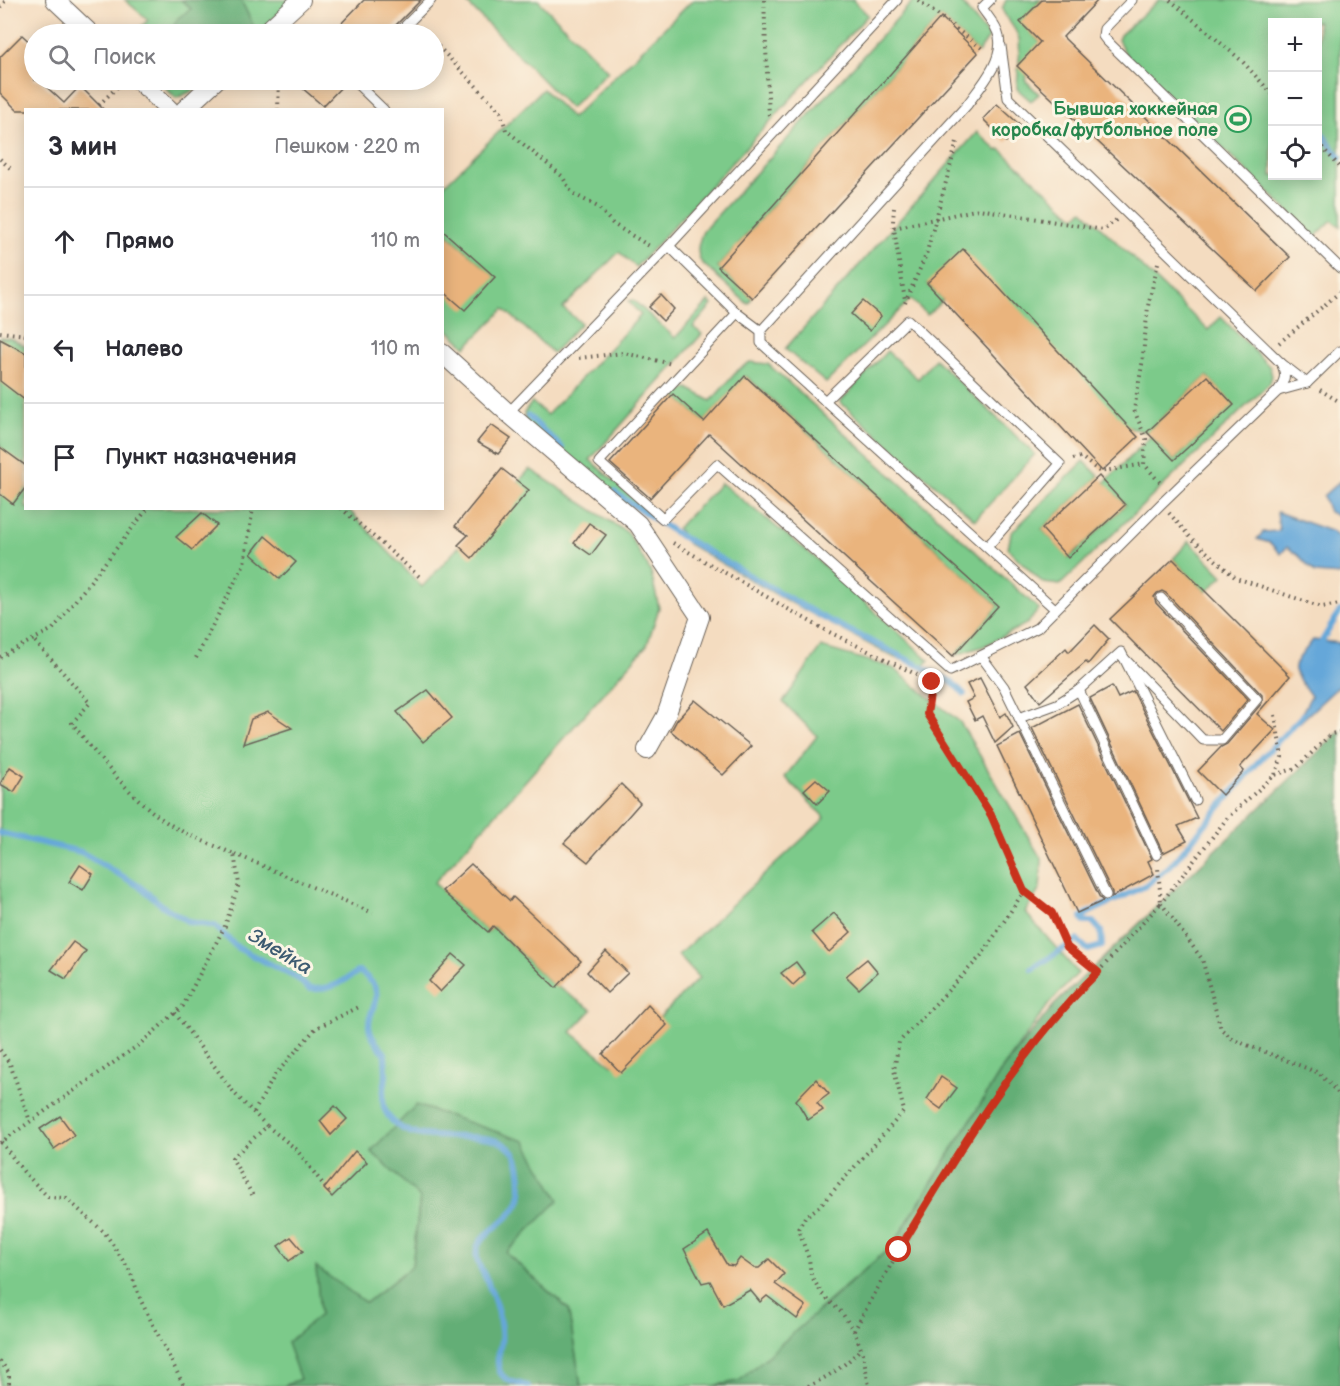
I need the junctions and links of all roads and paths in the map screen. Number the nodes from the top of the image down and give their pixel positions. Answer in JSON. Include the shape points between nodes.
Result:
{"nodes":[{"id":1,"x":6,"y":0,"type":"edge"},
{"id":2,"x":55,"y":0,"type":"edge"},
{"id":3,"x":301,"y":0,"type":"edge"},
{"id":4,"x":431,"y":0,"type":"edge"},
{"id":5,"x":764,"y":0,"type":"edge"},
{"id":6,"x":897,"y":0,"type":"edge"},
{"id":7,"x":918,"y":0,"type":"edge"},
{"id":8,"x":973,"y":0,"type":"edge"},
{"id":9,"x":990,"y":0,"type":"edge"},
{"id":10,"x":1132,"y":0,"type":"edge"},
{"id":11,"x":1170,"y":0,"type":"edge"},
{"id":12,"x":0,"y":7,"type":"edge"},
{"id":13,"x":982,"y":8,"type":"junction"},
{"id":14,"x":80,"y":24,"type":"edge"},
{"id":15,"x":275,"y":24,"type":"edge"},
{"id":16,"x":407,"y":24,"type":"edge"},
{"id":17,"x":999,"y":38,"type":"junction"},
{"id":18,"x":444,"y":52,"type":"edge"},
{"id":19,"x":989,"y":53,"type":"dead end"},
{"id":20,"x":114,"y":90,"type":"edge"},
{"id":21,"x":149,"y":90,"type":"edge"},
{"id":22,"x":205,"y":90,"type":"edge"},
{"id":23,"x":279,"y":90,"type":"edge"},
{"id":24,"x":363,"y":90,"type":"edge"},
{"id":25,"x":1268,"y":90,"type":"edge"},
{"id":26,"x":99,"y":105,"type":"dead end"},
{"id":27,"x":168,"y":108,"type":"edge"},
{"id":28,"x":186,"y":108,"type":"edge"},
{"id":29,"x":278,"y":108,"type":"edge"},
{"id":30,"x":382,"y":108,"type":"edge"},
{"id":31,"x":770,"y":128,"type":"dead end"},
{"id":32,"x":959,"y":135,"type":"dead end"},
{"id":33,"x":1322,"y":147,"type":"edge"},
{"id":34,"x":0,"y":159,"type":"edge"},
{"id":35,"x":1340,"y":167,"type":"edge"},
{"id":36,"x":12,"y":170,"type":"dead end"},
{"id":37,"x":896,"y":182,"type":"junction"},
{"id":38,"x":936,"y":219,"type":"junction"},
{"id":39,"x":894,"y":228,"type":"junction"},
{"id":40,"x":1104,"y":230,"type":"dead end"},
{"id":41,"x":1162,"y":248,"type":"junction"},
{"id":42,"x":666,"y":250,"type":"junction"},
{"id":43,"x":1340,"y":268,"type":"edge"},
{"id":44,"x":1340,"y":292,"type":"edge"},
{"id":45,"x":905,"y":303,"type":"junction"},
{"id":46,"x":737,"y":313,"type":"junction"},
{"id":47,"x":908,"y":320,"type":"junction"},
{"id":48,"x":761,"y":331,"type":"junction"},
{"id":49,"x":0,"y":332,"type":"edge"},
{"id":50,"x":24,"y":335,"type":"edge"},
{"id":51,"x":1276,"y":345,"type":"dead end"},
{"id":52,"x":1340,"y":351,"type":"edge"},
{"id":53,"x":444,"y":355,"type":"edge"},
{"id":54,"x":559,"y":361,"type":"junction"},
{"id":55,"x":1281,"y":363,"type":"junction"},
{"id":56,"x":685,"y":367,"type":"junction"},
{"id":57,"x":1307,"y":384,"type":"junction"},
{"id":58,"x":1278,"y":391,"type":"junction"},
{"id":59,"x":825,"y":401,"type":"junction"},
{"id":60,"x":1340,"y":402,"type":"edge"},
{"id":61,"x":508,"y":413,"type":"junction"},
{"id":62,"x":1060,"y":464,"type":"junction"},
{"id":63,"x":1144,"y":464,"type":"junction"},
{"id":64,"x":1170,"y":494,"type":"junction"},
{"id":65,"x":1161,"y":504,"type":"junction"},
{"id":66,"x":146,"y":510,"type":"edge"},
{"id":67,"x":253,"y":510,"type":"edge"},
{"id":68,"x":343,"y":510,"type":"edge"},
{"id":69,"x":668,"y":540,"type":"dead end"},
{"id":70,"x":987,"y":547,"type":"junction"},
{"id":71,"x":421,"y":578,"type":"dead end"},
{"id":72,"x":1161,"y":598,"type":"dead end"},
{"id":73,"x":1340,"y":604,"type":"edge"},
{"id":74,"x":1056,"y":609,"type":"junction"},
{"id":75,"x":33,"y":639,"type":"junction"},
{"id":76,"x":981,"y":656,"type":"junction"},
{"id":77,"x":1122,"y":656,"type":"junction"},
{"id":78,"x":0,"y":657,"type":"edge"},
{"id":79,"x":196,"y":658,"type":"dead end"},
{"id":80,"x":1079,"y":690,"type":"junction"},
{"id":81,"x":1275,"y":715,"type":"dead end"},
{"id":82,"x":1020,"y":718,"type":"junction"},
{"id":83,"x":1340,"y":732,"type":"edge"},
{"id":84,"x":648,"y":750,"type":"dead end"},
{"id":85,"x":1275,"y":775,"type":"junction"},
{"id":86,"x":1195,"y":800,"type":"dead end"},
{"id":87,"x":234,"y":854,"type":"junction"},
{"id":88,"x":1156,"y":855,"type":"dead end"},
{"id":89,"x":1159,"y":882,"type":"dead end"},
{"id":90,"x":1024,"y":891,"type":"junction"},
{"id":91,"x":1106,"y":895,"type":"dead end"},
{"id":92,"x":1161,"y":903,"type":"junction"},
{"id":93,"x":372,"y":913,"type":"dead end"},
{"id":94,"x":1098,"y":972,"type":"junction"},
{"id":95,"x":361,"y":1006,"type":"dead end"},
{"id":96,"x":175,"y":1013,"type":"junction"},
{"id":97,"x":0,"y":1050,"type":"edge"},
{"id":98,"x":1340,"y":1095,"type":"edge"},
{"id":99,"x":254,"y":1112,"type":"junction"},
{"id":100,"x":30,"y":1121,"type":"junction"},
{"id":101,"x":267,"y":1126,"type":"junction"},
{"id":102,"x":1,"y":1142,"type":"edge"},
{"id":103,"x":329,"y":1192,"type":"dead end"},
{"id":104,"x":254,"y":1198,"type":"dead end"},
{"id":105,"x":854,"y":1331,"type":"junction"},
{"id":106,"x":861,"y":1348,"type":"junction"},
{"id":107,"x":0,"y":1362,"type":"edge"},
{"id":108,"x":9,"y":1386,"type":"edge"},
{"id":109,"x":184,"y":1386,"type":"edge"},
{"id":110,"x":808,"y":1386,"type":"edge"},
{"id":111,"x":869,"y":1386,"type":"edge"}],
"edges":[{"from":1,"to":12,"type":"path"},
{"from":2,"to":14,"type":"street"},
{"from":3,"to":15,"type":"street"},
{"from":4,"to":16,"type":"lane"},
{"from":5,"to":31,"type":"path"},
{"from":6,"to":42,"type":"lane"},
{"from":7,"to":19,"type":"path"},
{"from":8,"to":13,"type":"lane"},
{"from":9,"to":13,"type":"lane"},
{"from":10,"to":43,"type":"lane","via":[[1104,29],[1106,40]]},
{"from":11,"to":25,"type":"path","via":[[1242,61]]},
{"from":13,"to":17,"type":"lane"},
{"from":17,"to":37,"type":"lane","via":[[995,66],[967,105]]},
{"from":17,"to":41,"type":"lane","via":[[1008,98]]},
{"from":18,"to":42,"type":"path","via":[[501,111],[506,130],[562,176],[572,193],[598,207],[613,224]]},
{"from":20,"to":26,"type":"path"},
{"from":21,"to":27,"type":"street"},
{"from":22,"to":28,"type":"street"},
{"from":23,"to":29,"type":"path"},
{"from":24,"to":30,"type":"lane"},
{"from":32,"to":38,"type":"path"},
{"from":33,"to":35,"type":"path"},
{"from":34,"to":36,"type":"path"},
{"from":37,"to":39,"type":"path"},
{"from":37,"to":48,"type":"lane"},
{"from":38,"to":39,"type":"path"},
{"from":38,"to":40,"type":"path","via":[[979,209]]},
{"from":38,"to":45,"type":"path","via":[[926,255]]},
{"from":39,"to":45,"type":"path"},
{"from":41,"to":55,"type":"lane"},
{"from":41,"to":63,"type":"path","via":[[1148,306],[1134,410],[1146,439]]},
{"from":42,"to":46,"type":"lane"},
{"from":42,"to":54,"type":"lane"},
{"from":44,"to":51,"type":"path"},
{"from":45,"to":47,"type":"path"},
{"from":46,"to":48,"type":"lane"},
{"from":46,"to":56,"type":"lane"},
{"from":47,"to":59,"type":"lane"},
{"from":47,"to":62,"type":"lane"},
{"from":48,"to":59,"type":"lane","via":[[761,343]]},
{"from":49,"to":50,"type":"path"},
{"from":52,"to":57,"type":"lane"},
{"from":53,"to":61,"type":"street"},
{"from":54,"to":56,"type":"path","via":[[624,353]]},
{"from":54,"to":61,"type":"lane"},
{"from":55,"to":57,"type":"lane"},
{"from":55,"to":58,"type":"lane","via":[[1286,372]]},
{"from":56,"to":76,"type":"lane","via":[[599,462],[663,519],[717,464],[950,671]]},
{"from":57,"to":58,"type":"lane"},
{"from":57,"to":60,"type":"path"},
{"from":58,"to":64,"type":"lane"},
{"from":59,"to":70,"type":"lane"},
{"from":61,"to":84,"type":"street","via":[[638,524],[700,617],[666,716]]},
{"from":62,"to":63,"type":"path","via":[[1081,457],[1100,472]]},
{"from":62,"to":70,"type":"lane"},
{"from":63,"to":64,"type":"path"},
{"from":64,"to":65,"type":"lane"},
{"from":65,"to":73,"type":"path","via":[[1192,539],[1236,578],[1322,607]]},
{"from":65,"to":74,"type":"lane"},
{"from":66,"to":75,"type":"path","via":[[53,629]]},
{"from":67,"to":79,"type":"path","via":[[244,564]]},
{"from":68,"to":71,"type":"path"},
{"from":69,"to":90,"type":"path","via":[[823,629],[932,682],[927,714],[991,815]]},
{"from":70,"to":74,"type":"lane"},
{"from":72,"to":77,"type":"lane","via":[[1257,699],[1222,740],[1203,740]]},
{"from":74,"to":76,"type":"lane","via":[[1037,628]]},
{"from":75,"to":78,"type":"path"},
{"from":75,"to":87,"type":"path","via":[[90,703],[72,723],[97,757],[171,825]]},
{"from":76,"to":82,"type":"lane","via":[[1005,687]]},
{"from":77,"to":80,"type":"lane","via":[[1121,652]]},
{"from":77,"to":86,"type":"lane"},
{"from":80,"to":82,"type":"lane","via":[[1057,704]]},
{"from":80,"to":88,"type":"lane"},
{"from":81,"to":85,"type":"path","via":[[1282,757]]},
{"from":82,"to":91,"type":"lane"},
{"from":83,"to":85,"type":"path","via":[[1331,734],[1296,768]]},
{"from":85,"to":92,"type":"path","via":[[1228,817]]},
{"from":87,"to":93,"type":"path"},
{"from":87,"to":96,"type":"path","via":[[239,884],[225,926],[183,1006]]},
{"from":89,"to":92,"type":"path"},
{"from":90,"to":94,"type":"path","via":[[1052,913],[1067,947]]},
{"from":90,"to":105,"type":"path","via":[[982,956],[898,1042],[894,1070],[904,1111],[798,1229],[811,1275]]},
{"from":92,"to":94,"type":"path"},
{"from":92,"to":98,"type":"path","via":[[1202,959],[1221,1029],[1234,1040],[1319,1073]]},
{"from":94,"to":105,"type":"path","via":[[1014,1070],[949,1166]]},
{"from":95,"to":99,"type":"path","via":[[316,1028],[275,1075]]},
{"from":96,"to":99,"type":"path","via":[[235,1094]]},
{"from":96,"to":100,"type":"path","via":[[140,1044]]},
{"from":97,"to":100,"type":"path"},
{"from":99,"to":101,"type":"path"},
{"from":100,"to":102,"type":"path"},
{"from":101,"to":103,"type":"path","via":[[296,1149]]},
{"from":101,"to":104,"type":"path","via":[[232,1158]]},
{"from":102,"to":109,"type":"path","via":[[48,1197],[66,1198],[105,1233],[130,1271]]},
{"from":105,"to":106,"type":"path"},
{"from":106,"to":110,"type":"path","via":[[825,1378]]},
{"from":106,"to":111,"type":"path"},
{"from":107,"to":108,"type":"path","via":[[9,1373]]}]}
